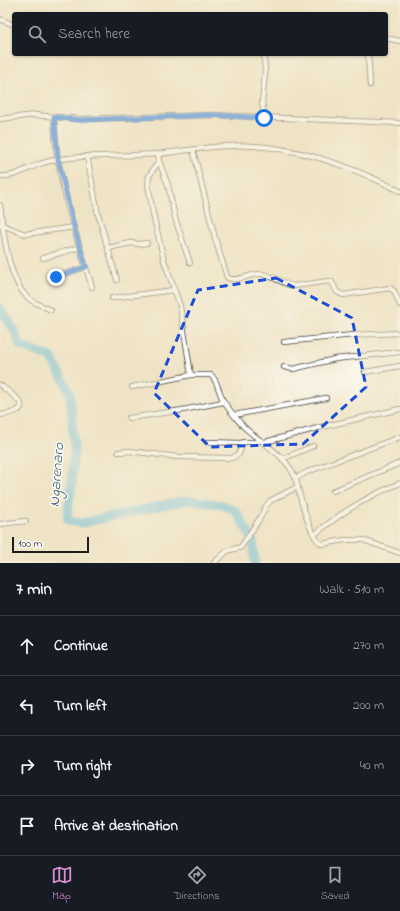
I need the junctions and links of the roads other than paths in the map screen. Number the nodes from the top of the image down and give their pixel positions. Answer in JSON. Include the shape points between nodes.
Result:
{"nodes":[{"id":1,"x":0,"y":19,"type":"edge"},
{"id":2,"x":12,"y":24,"type":"edge"},
{"id":3,"x":388,"y":38,"type":"edge"},
{"id":4,"x":400,"y":41,"type":"edge"},
{"id":5,"x":264,"y":56,"type":"edge"},
{"id":6,"x":368,"y":56,"type":"edge"},
{"id":7,"x":370,"y":86,"type":"dead end"},
{"id":8,"x":54,"y":117,"type":"junction"},
{"id":9,"x":264,"y":118,"type":"junction"},
{"id":10,"x":0,"y":119,"type":"edge"},
{"id":11,"x":400,"y":123,"type":"edge"},
{"id":12,"x":193,"y":150,"type":"junction"},
{"id":13,"x":158,"y":154,"type":"junction"},
{"id":14,"x":87,"y":156,"type":"junction"},
{"id":15,"x":58,"y":159,"type":"junction"},
{"id":16,"x":159,"y":161,"type":"junction"},
{"id":17,"x":0,"y":176,"type":"edge"},
{"id":18,"x":400,"y":191,"type":"edge"},
{"id":19,"x":0,"y":205,"type":"edge"},
{"id":20,"x":1,"y":224,"type":"edge"},
{"id":21,"x":74,"y":227,"type":"junction"},
{"id":22,"x":147,"y":243,"type":"dead end"},
{"id":23,"x":80,"y":247,"type":"junction"},
{"id":24,"x":108,"y":248,"type":"junction"},
{"id":25,"x":43,"y":258,"type":"dead end"},
{"id":26,"x":190,"y":263,"type":"dead end"},
{"id":27,"x":86,"y":267,"type":"junction"},
{"id":28,"x":56,"y":277,"type":"dead end"},
{"id":29,"x":117,"y":280,"type":"dead end"},
{"id":30,"x":92,"y":287,"type":"dead end"},
{"id":31,"x":174,"y":290,"type":"junction"},
{"id":32,"x":112,"y":298,"type":"dead end"},
{"id":33,"x":400,"y":305,"type":"edge"},
{"id":34,"x":51,"y":310,"type":"dead end"},
{"id":35,"x":400,"y":333,"type":"edge"},
{"id":36,"x":284,"y":342,"type":"dead end"},
{"id":37,"x":400,"y":352,"type":"edge"},
{"id":38,"x":400,"y":366,"type":"edge"},
{"id":39,"x":284,"y":367,"type":"dead end"},
{"id":40,"x":365,"y":372,"type":"dead end"},
{"id":41,"x":191,"y":375,"type":"junction"},
{"id":42,"x":0,"y":385,"type":"edge"},
{"id":43,"x":132,"y":387,"type":"dead end"},
{"id":44,"x":326,"y":398,"type":"dead end"},
{"id":45,"x":224,"y":402,"type":"junction"},
{"id":46,"x":400,"y":409,"type":"edge"},
{"id":47,"x":0,"y":415,"type":"edge"},
{"id":48,"x":234,"y":415,"type":"junction"},
{"id":49,"x":129,"y":418,"type":"dead end"},
{"id":50,"x":400,"y":437,"type":"edge"},
{"id":51,"x":263,"y":441,"type":"junction"},
{"id":52,"x":207,"y":442,"type":"dead end"},
{"id":53,"x":242,"y":443,"type":"junction"},
{"id":54,"x":313,"y":446,"type":"dead end"},
{"id":55,"x":118,"y":452,"type":"dead end"},
{"id":56,"x":282,"y":459,"type":"junction"},
{"id":57,"x":400,"y":463,"type":"edge"},
{"id":58,"x":295,"y":479,"type":"junction"},
{"id":59,"x":400,"y":483,"type":"edge"},
{"id":60,"x":297,"y":487,"type":"junction"},
{"id":61,"x":333,"y":491,"type":"dead end"},
{"id":62,"x":26,"y":521,"type":"dead end"},
{"id":63,"x":0,"y":524,"type":"edge"},
{"id":64,"x":314,"y":535,"type":"junction"},
{"id":65,"x":400,"y":553,"type":"edge"},
{"id":66,"x":214,"y":563,"type":"edge"}],
"edges":[{"from":1,"to":2,"type":"street"},
{"from":3,"to":4,"type":"street"},
{"from":5,"to":9,"type":"street","via":[[262,103]]},
{"from":6,"to":7,"type":"street"},
{"from":8,"to":9,"type":"street","via":[[79,120],[212,115]]},
{"from":8,"to":10,"type":"street","via":[[35,115]]},
{"from":8,"to":15,"type":"street"},
{"from":9,"to":11,"type":"street"},
{"from":12,"to":13,"type":"street"},
{"from":12,"to":18,"type":"street","via":[[245,145],[302,152],[379,180]]},
{"from":12,"to":33,"type":"street","via":[[215,238],[229,279],[259,274],[294,286],[329,280],[343,296],[390,288]]},
{"from":13,"to":14,"type":"street"},
{"from":13,"to":16,"type":"street"},
{"from":14,"to":15,"type":"street"},
{"from":14,"to":24,"type":"street","via":[[98,214]]},
{"from":15,"to":17,"type":"street","via":[[9,176]]},
{"from":15,"to":21,"type":"street"},
{"from":16,"to":26,"type":"street"},
{"from":16,"to":31,"type":"street","via":[[149,176],[148,184],[158,236]]},
{"from":19,"to":20,"type":"street"},
{"from":20,"to":21,"type":"street","via":[[26,234]]},
{"from":20,"to":34,"type":"street","via":[[15,278],[27,297]]},
{"from":21,"to":23,"type":"street"},
{"from":22,"to":24,"type":"street","via":[[131,243]]},
{"from":23,"to":25,"type":"street"},
{"from":23,"to":27,"type":"street"},
{"from":24,"to":29,"type":"street"},
{"from":27,"to":28,"type":"street"},
{"from":27,"to":30,"type":"street"},
{"from":31,"to":32,"type":"street"},
{"from":31,"to":41,"type":"street","via":[[180,306]]},
{"from":35,"to":36,"type":"street"},
{"from":37,"to":39,"type":"street","via":[[335,359],[293,369]]},
{"from":38,"to":40,"type":"street"},
{"from":41,"to":43,"type":"street"},
{"from":41,"to":45,"type":"street","via":[[213,376]]},
{"from":42,"to":47,"type":"street","via":[[18,399],[21,406],[15,413]]},
{"from":44,"to":48,"type":"street"},
{"from":45,"to":48,"type":"street"},
{"from":45,"to":49,"type":"street"},
{"from":46,"to":51,"type":"street"},
{"from":48,"to":51,"type":"street","via":[[251,433]]},
{"from":50,"to":58,"type":"street","via":[[307,472]]},
{"from":51,"to":53,"type":"street"},
{"from":51,"to":56,"type":"street"},
{"from":52,"to":53,"type":"street"},
{"from":53,"to":55,"type":"street","via":[[239,454],[232,458]]},
{"from":54,"to":56,"type":"street"},
{"from":56,"to":58,"type":"street"},
{"from":57,"to":61,"type":"street"},
{"from":58,"to":60,"type":"street"},
{"from":59,"to":64,"type":"street","via":[[364,499]]},
{"from":60,"to":64,"type":"street"},
{"from":60,"to":66,"type":"street","via":[[270,502],[241,546],[223,553]]},
{"from":62,"to":63,"type":"street"},
{"from":64,"to":65,"type":"street","via":[[322,544],[363,540]]}]}
